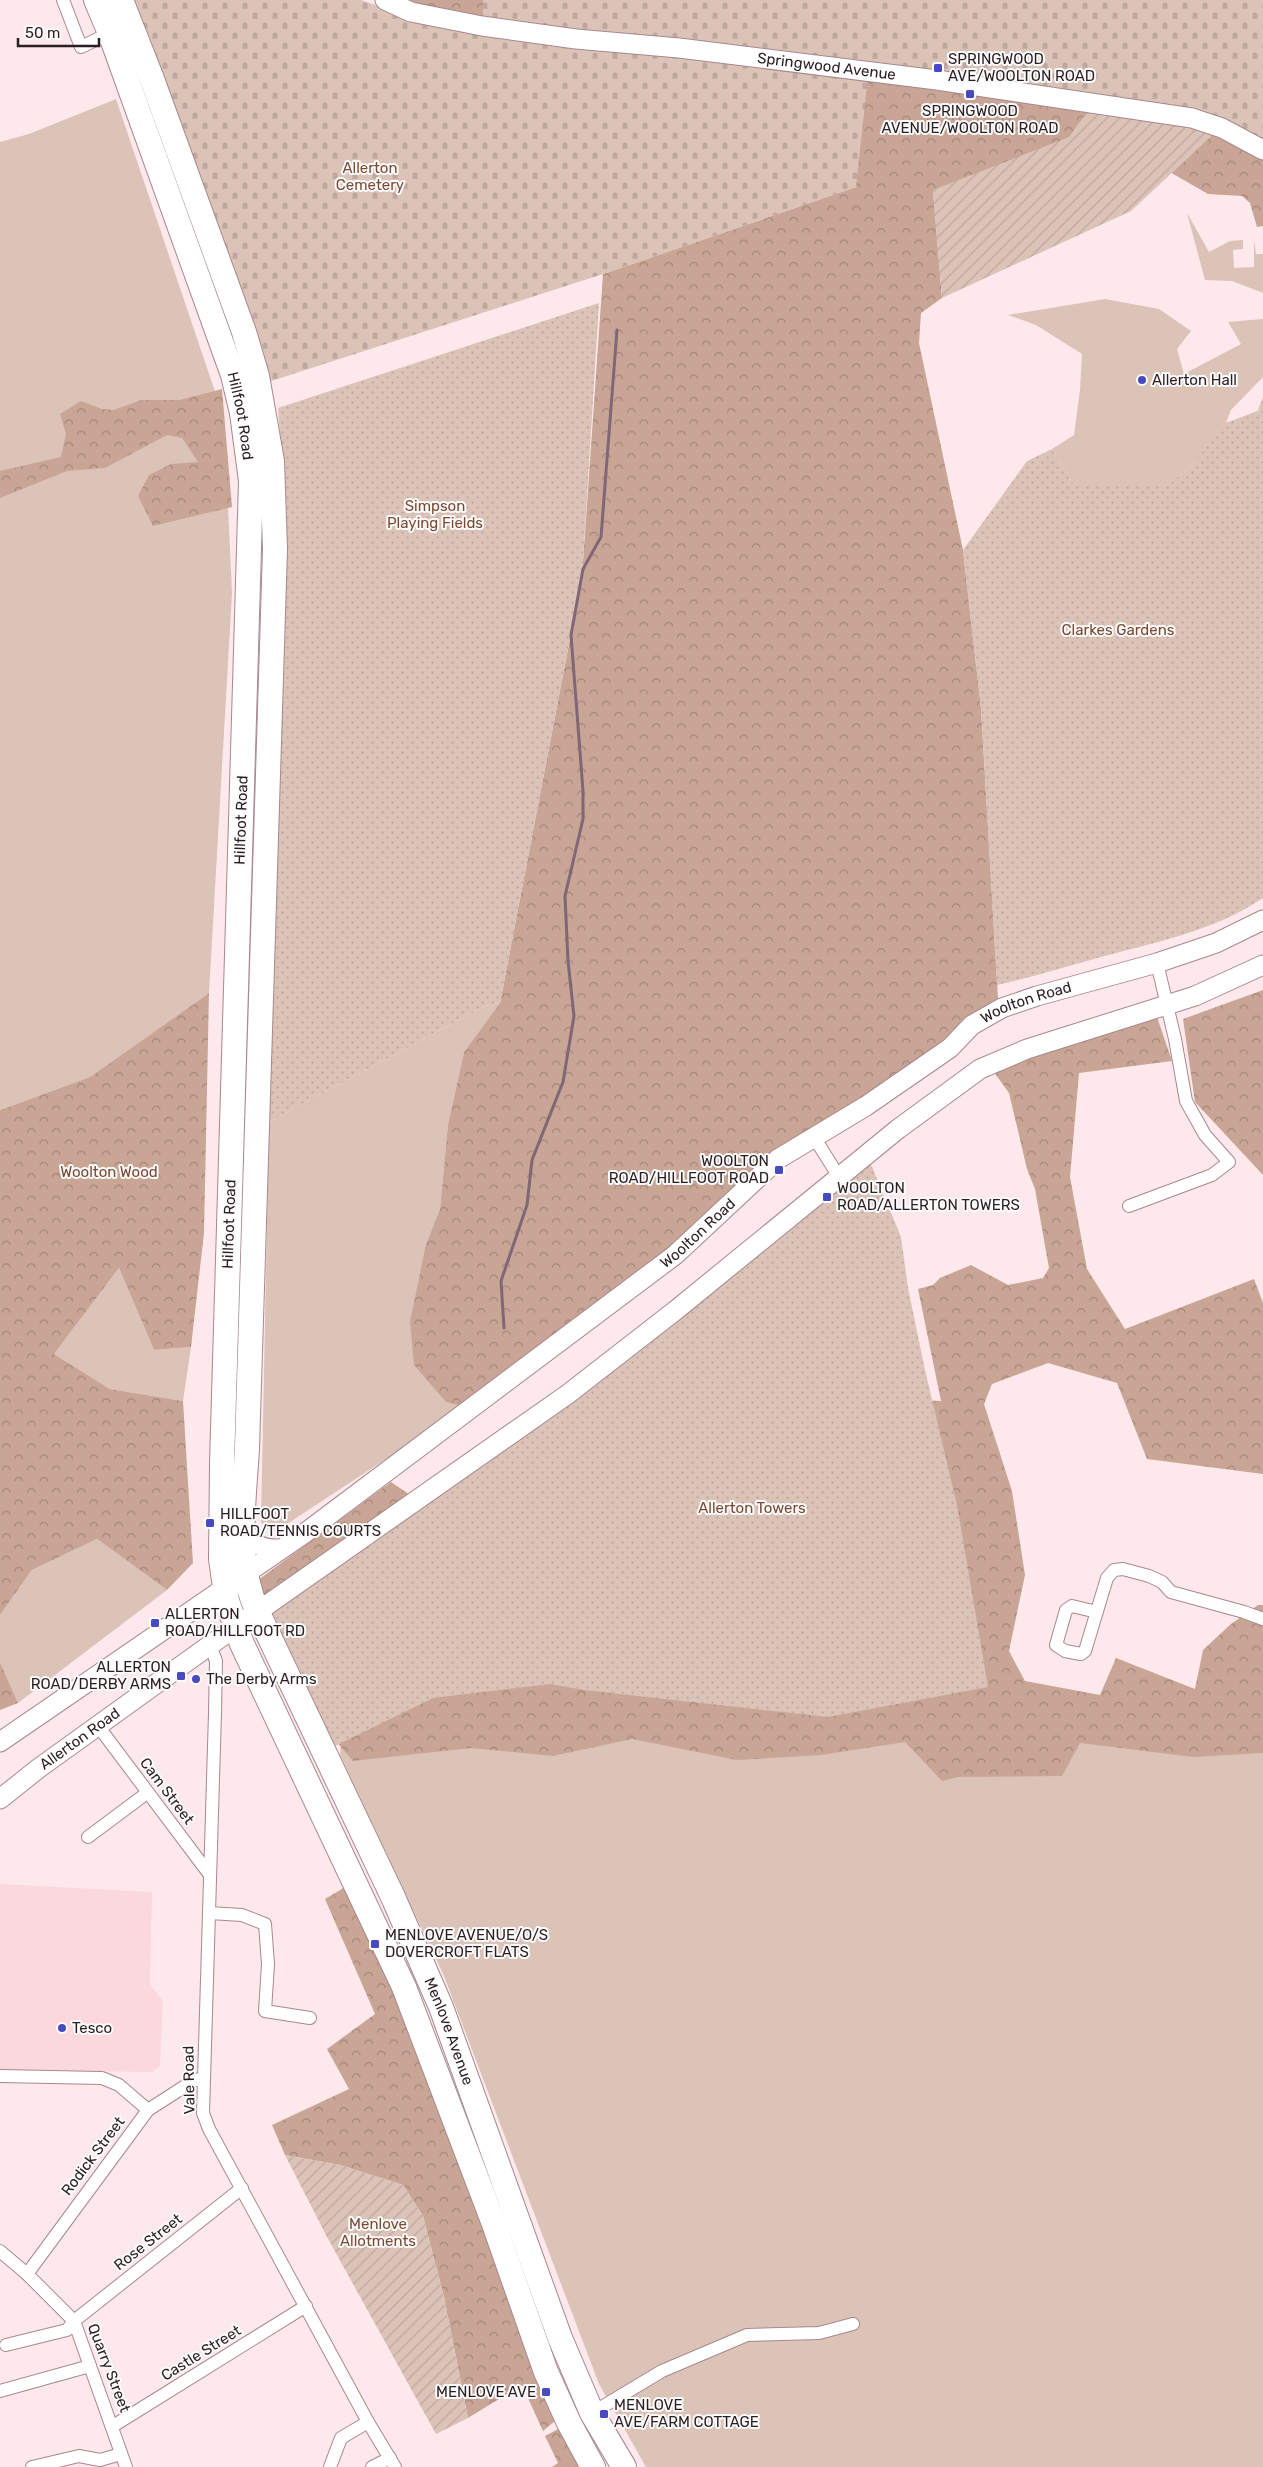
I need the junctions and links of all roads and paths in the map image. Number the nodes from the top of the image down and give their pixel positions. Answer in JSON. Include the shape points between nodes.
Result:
{"nodes":[{"id":1,"x":63,"y":0,"type":"edge"},
{"id":2,"x":96,"y":0,"type":"edge"},
{"id":3,"x":121,"y":0,"type":"edge"},
{"id":4,"x":385,"y":0,"type":"edge"},
{"id":5,"x":110,"y":33,"type":"junction"},
{"id":6,"x":1263,"y":150,"type":"edge"},
{"id":7,"x":248,"y":389,"type":"junction"},
{"id":8,"x":1263,"y":920,"type":"edge"},
{"id":9,"x":1157,"y":963,"type":"junction"},
{"id":10,"x":1263,"y":965,"type":"edge"},
{"id":11,"x":1168,"y":1004,"type":"junction"},
{"id":12,"x":814,"y":1137,"type":"junction"},
{"id":13,"x":839,"y":1177,"type":"junction"},
{"id":14,"x":1129,"y":1206,"type":"dead end"},
{"id":15,"x":243,"y":1526,"type":"junction"},
{"id":16,"x":281,"y":1549,"type":"junction"},
{"id":17,"x":245,"y":1575,"type":"junction"},
{"id":18,"x":225,"y":1590,"type":"junction"},
{"id":19,"x":1097,"y":1612,"type":"dead end"},
{"id":20,"x":258,"y":1613,"type":"junction"},
{"id":21,"x":1263,"y":1619,"type":"edge"},
{"id":22,"x":235,"y":1628,"type":"junction"},
{"id":23,"x":210,"y":1646,"type":"junction"},
{"id":24,"x":249,"y":1660,"type":"junction"},
{"id":25,"x":98,"y":1726,"type":"junction"},
{"id":26,"x":0,"y":1742,"type":"edge"},
{"id":27,"x":147,"y":1793,"type":"junction"},
{"id":28,"x":0,"y":1799,"type":"edge"},
{"id":29,"x":88,"y":1837,"type":"dead end"},
{"id":30,"x":210,"y":1875,"type":"junction"},
{"id":31,"x":209,"y":1913,"type":"junction"},
{"id":32,"x":310,"y":2018,"type":"dead end"},
{"id":33,"x":0,"y":2076,"type":"edge"},
{"id":34,"x":204,"y":2078,"type":"junction"},
{"id":35,"x":148,"y":2110,"type":"junction"},
{"id":36,"x":242,"y":2188,"type":"junction"},
{"id":37,"x":0,"y":2251,"type":"edge"},
{"id":38,"x":27,"y":2274,"type":"junction"},
{"id":39,"x":306,"y":2306,"type":"junction"},
{"id":40,"x":74,"y":2321,"type":"junction"},
{"id":41,"x":853,"y":2324,"type":"dead end"},
{"id":42,"x":6,"y":2345,"type":"dead end"},
{"id":43,"x":90,"y":2366,"type":"junction"},
{"id":44,"x":0,"y":2391,"type":"edge"},
{"id":45,"x":592,"y":2413,"type":"junction"},
{"id":46,"x":368,"y":2422,"type":"junction"},
{"id":47,"x":569,"y":2423,"type":"junction"},
{"id":48,"x":113,"y":2426,"type":"junction"},
{"id":49,"x":121,"y":2454,"type":"junction"},
{"id":50,"x":392,"y":2463,"type":"edge"},
{"id":51,"x":32,"y":2467,"type":"edge"},
{"id":52,"x":126,"y":2467,"type":"edge"},
{"id":53,"x":330,"y":2467,"type":"edge"},
{"id":54,"x":372,"y":2467,"type":"edge"},
{"id":55,"x":593,"y":2467,"type":"edge"},
{"id":56,"x":624,"y":2467,"type":"edge"}],
"edges":[{"from":1,"to":5,"type":"street","via":[[81,47]]},
{"from":2,"to":5,"type":"highway","name":"Hillfoot Road"},
{"from":3,"to":7,"type":"highway","name":"Hillfoot Road","via":[[244,332]]},
{"from":4,"to":6,"type":"main road","name":"Springwood Avenue","via":[[411,12],[482,26],[937,80],[1192,118],[1222,128]]},
{"from":5,"to":7,"type":"highway","name":"Hillfoot Road","via":[[231,368]]},
{"from":7,"to":15,"type":"highway","name":"Hillfoot Road","via":[[272,461],[274,549]]},
{"from":7,"to":18,"type":"highway","name":"Hillfoot Road","via":[[251,509],[222,1463],[221,1559]]},
{"from":8,"to":9,"type":"main road","name":"Woolton Road","via":[[1216,943]]},
{"from":9,"to":11,"type":"street"},
{"from":9,"to":12,"type":"main road","name":"Woolton Road","via":[[1002,1008],[972,1025],[950,1048],[866,1106]]},
{"from":10,"to":11,"type":"main road","via":[[1226,983]]},
{"from":11,"to":13,"type":"main road","via":[[1026,1049],[980,1069]]},
{"from":11,"to":14,"type":"street","via":[[1186,1101],[1205,1135],[1230,1162],[1212,1175]]},
{"from":12,"to":13,"type":"street"},
{"from":12,"to":16,"type":"main road","name":"Woolton Road","via":[[778,1159],[675,1255]]},
{"from":13,"to":20,"type":"main road","via":[[568,1394]]},
{"from":15,"to":16,"type":"main road","via":[[256,1544],[267,1549]]},
{"from":15,"to":17,"type":"highway","name":"Hillfoot Road","via":[[241,1550]]},
{"from":16,"to":17,"type":"main road","name":"Woolton Road"},
{"from":17,"to":18,"type":"main road","name":"Woolton Road"},
{"from":17,"to":20,"type":"highway","name":"Menlove Avenue"},
{"from":18,"to":22,"type":"highway","name":"Hillfoot Road"},
{"from":18,"to":26,"type":"main road"},
{"from":19,"to":21,"type":"street","via":[[1107,1578],[1114,1570],[1123,1569],[1162,1582],[1171,1592]]},
{"from":20,"to":22,"type":"main road","name":"Allerton Road"},
{"from":20,"to":45,"type":"highway","name":"Menlove Avenue","via":[[393,1897],[441,2007],[560,2338]]},
{"from":22,"to":23,"type":"main road","name":"Allerton Road"},
{"from":22,"to":24,"type":"highway","name":"Menlove Avenue"},
{"from":23,"to":24,"type":"main road","via":[[239,1652]]},
{"from":23,"to":25,"type":"main road","name":"Allerton Road"},
{"from":23,"to":30,"type":"street","name":"Vale Road","via":[[216,1661]]},
{"from":24,"to":47,"type":"highway","name":"Menlove Avenue","via":[[404,1987],[546,2372]]},
{"from":25,"to":27,"type":"street","name":"Cam Street"},
{"from":25,"to":28,"type":"main road","name":"Allerton Road"},
{"from":27,"to":29,"type":"street"},
{"from":27,"to":30,"type":"street","name":"Cam Street"},
{"from":30,"to":31,"type":"street","name":"Vale Road"},
{"from":31,"to":32,"type":"street","via":[[242,1915],[265,1924],[268,1964],[265,2011]]},
{"from":31,"to":34,"type":"street","name":"Vale Road"},
{"from":33,"to":35,"type":"street","via":[[102,2078],[119,2085]]},
{"from":34,"to":35,"type":"street","name":"Rodick Street"},
{"from":34,"to":36,"type":"street","name":"Vale Road","via":[[203,2113],[209,2130]]},
{"from":35,"to":38,"type":"street","name":"Rodick Street"},
{"from":36,"to":39,"type":"street","name":"Vale Road"},
{"from":36,"to":40,"type":"street","name":"Rose Street"},
{"from":37,"to":38,"type":"street","name":"Quarry Street"},
{"from":38,"to":40,"type":"street","name":"Quarry Street"},
{"from":39,"to":46,"type":"street","name":"Vale Road"},
{"from":39,"to":48,"type":"street","name":"Castle Street"},
{"from":40,"to":42,"type":"street","name":"Rose Street","via":[[67,2330]]},
{"from":40,"to":43,"type":"street","name":"Quarry Street"},
{"from":41,"to":45,"type":"street","via":[[819,2334],[747,2335],[662,2372]]},
{"from":43,"to":44,"type":"street"},
{"from":43,"to":48,"type":"street","name":"Quarry Street"},
{"from":45,"to":47,"type":"highway"},
{"from":45,"to":56,"type":"highway","name":"Menlove Avenue"},
{"from":46,"to":50,"type":"street","name":"Vale Road"},
{"from":46,"to":53,"type":"street","via":[[341,2438]]},
{"from":47,"to":55,"type":"highway","name":"Menlove Avenue"},
{"from":48,"to":49,"type":"street","name":"Quarry Street"},
{"from":49,"to":51,"type":"street","via":[[100,2460],[80,2456]]},
{"from":49,"to":52,"type":"street","name":"Quarry Street"},
{"from":50,"to":54,"type":"street"}]}
